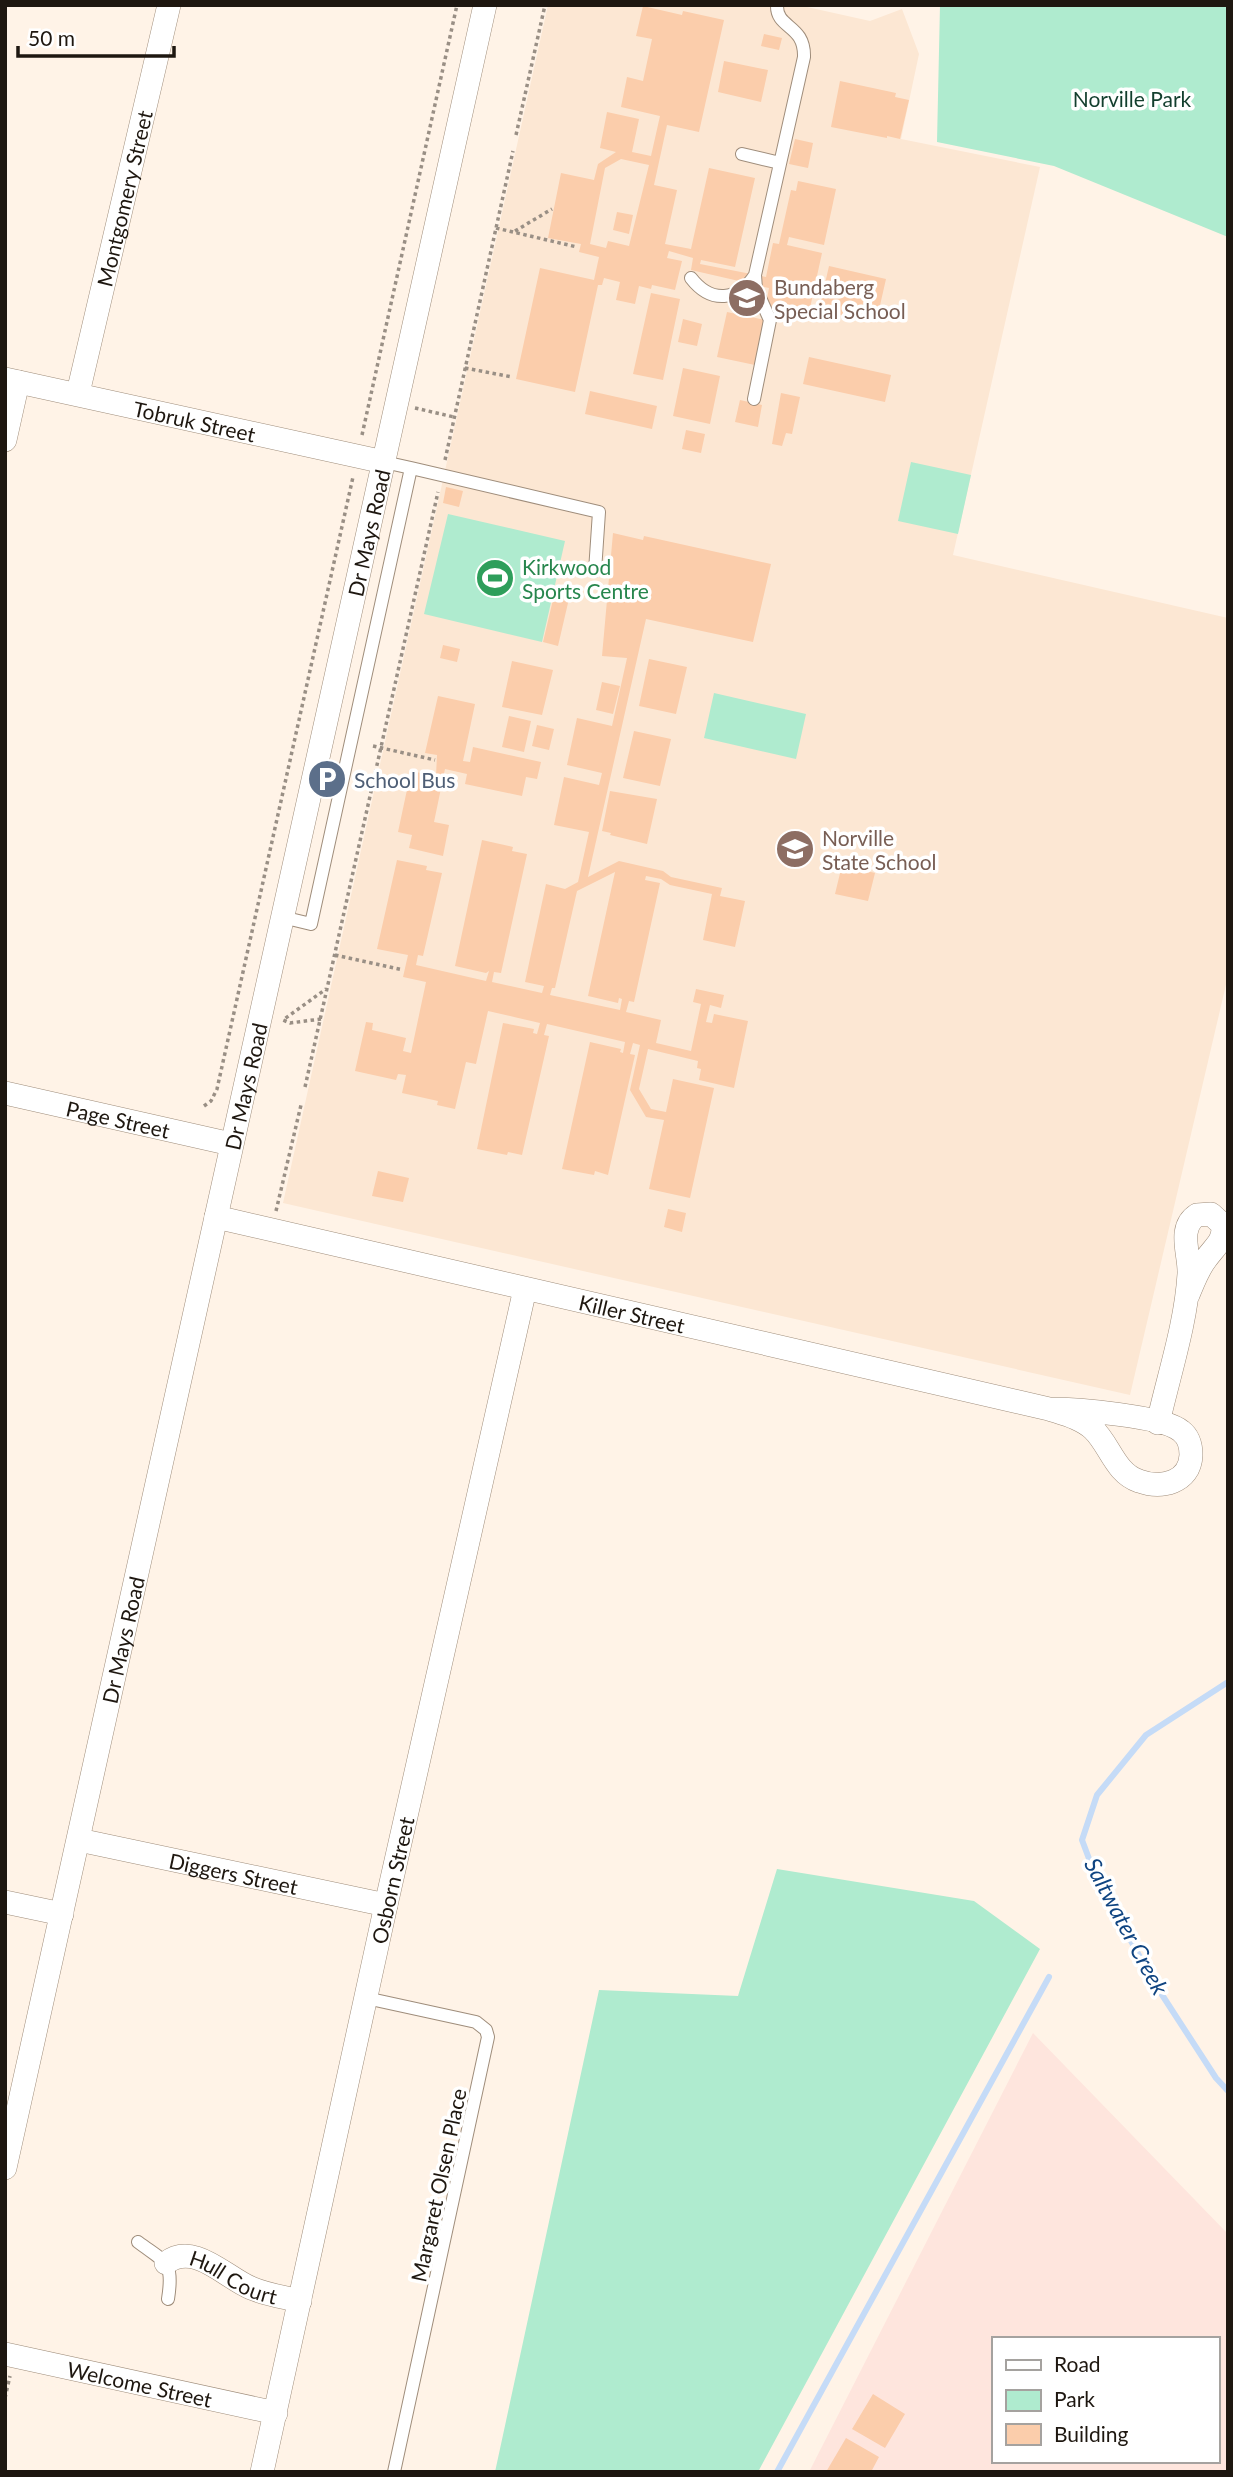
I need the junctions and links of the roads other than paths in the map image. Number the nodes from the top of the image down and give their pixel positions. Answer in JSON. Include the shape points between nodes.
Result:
{"nodes":[{"id":1,"x":169,"y":5,"type":"edge"},
{"id":2,"x":485,"y":5,"type":"edge"},
{"id":3,"x":777,"y":5,"type":"edge"},
{"id":4,"x":742,"y":155,"type":"dead end"},
{"id":5,"x":780,"y":163,"type":"junction"},
{"id":6,"x":755,"y":275,"type":"junction"},
{"id":7,"x":691,"y":278,"type":"dead end"},
{"id":8,"x":12,"y":380,"type":"edge"},
{"id":9,"x":78,"y":393,"type":"junction"},
{"id":10,"x":754,"y":399,"type":"dead end"},
{"id":11,"x":5,"y":440,"type":"edge"},
{"id":12,"x":384,"y":462,"type":"junction"},
{"id":13,"x":411,"y":468,"type":"junction"},
{"id":14,"x":595,"y":570,"type":"dead end"},
{"id":15,"x":282,"y":917,"type":"junction"},
{"id":16,"x":5,"y":1093,"type":"edge"},
{"id":17,"x":231,"y":1144,"type":"junction"},
{"id":18,"x":216,"y":1217,"type":"junction"},
{"id":19,"x":525,"y":1289,"type":"junction"},
{"id":20,"x":1188,"y":1295,"type":"dead end"},
{"id":21,"x":1049,"y":1409,"type":"junction"},
{"id":22,"x":1158,"y":1423,"type":"junction"},
{"id":23,"x":79,"y":1840,"type":"junction"},
{"id":24,"x":5,"y":1902,"type":"edge"},
{"id":25,"x":386,"y":1905,"type":"junction"},
{"id":26,"x":62,"y":1914,"type":"junction"},
{"id":27,"x":366,"y":1998,"type":"junction"},
{"id":28,"x":5,"y":2168,"type":"edge"},
{"id":29,"x":138,"y":2242,"type":"dead end"},
{"id":30,"x":166,"y":2263,"type":"junction"},
{"id":31,"x":168,"y":2299,"type":"dead end"},
{"id":32,"x":300,"y":2301,"type":"junction"},
{"id":33,"x":9,"y":2360,"type":"edge"},
{"id":34,"x":276,"y":2413,"type":"junction"},
{"id":35,"x":262,"y":2472,"type":"edge"},
{"id":36,"x":394,"y":2472,"type":"edge"}],
"edges":[{"from":1,"to":9,"type":"street","name":"Montgomery Street"},
{"from":2,"to":12,"type":"street","name":"Dr Mays Road"},
{"from":3,"to":5,"type":"lane","via":[[780,19],[800,35],[805,50]]},
{"from":4,"to":5,"type":"lane"},
{"from":5,"to":6,"type":"lane"},
{"from":6,"to":7,"type":"lane","via":[[743,290],[727,296],[710,294]]},
{"from":6,"to":10,"type":"lane","via":[[770,320]]},
{"from":8,"to":9,"type":"street","name":"Tobruk Street"},
{"from":8,"to":11,"type":"street"},
{"from":9,"to":12,"type":"street","name":"Tobruk Street"},
{"from":12,"to":13,"type":"lane"},
{"from":12,"to":15,"type":"street","name":"Dr Mays Road"},
{"from":13,"to":14,"type":"lane","via":[[599,512]]},
{"from":13,"to":15,"type":"lane","via":[[311,923]]},
{"from":15,"to":17,"type":"street","name":"Dr Mays Road"},
{"from":16,"to":17,"type":"street","name":"Page Street"},
{"from":17,"to":18,"type":"street","name":"Dr Mays Road"},
{"from":18,"to":19,"type":"street","name":"Killer Street"},
{"from":18,"to":23,"type":"street","name":"Dr Mays Road"},
{"from":19,"to":21,"type":"street","name":"Killer Street"},
{"from":19,"to":25,"type":"street","name":"Osborn Street"},
{"from":20,"to":22,"type":"street"},
{"from":21,"to":22,"type":"street","via":[[1090,1410]]},
{"from":21,"to":22,"type":"street","via":[[1093,1429],[1133,1479],[1160,1485],[1184,1475],[1191,1448],[1184,1433]]},
{"from":23,"to":25,"type":"street","name":"Diggers Street"},
{"from":23,"to":26,"type":"street","name":"Dr Mays Road"},
{"from":24,"to":26,"type":"street"},
{"from":25,"to":27,"type":"street","name":"Osborn Street"},
{"from":26,"to":28,"type":"street","name":"Dr Mays Road"},
{"from":27,"to":32,"type":"street","name":"Osborn Street"},
{"from":27,"to":36,"type":"lane","name":"Margaret Olsen Place","via":[[476,2022],[488,2037]]},
{"from":29,"to":30,"type":"lane"},
{"from":30,"to":31,"type":"lane","via":[[171,2273]]},
{"from":30,"to":32,"type":"street","name":"Hull Court","via":[[190,2257],[253,2289]]},
{"from":32,"to":34,"type":"street","name":"Osborn Street"},
{"from":33,"to":34,"type":"street","name":"Welcome Street"},
{"from":34,"to":35,"type":"street","name":"Osborn Street"}]}
